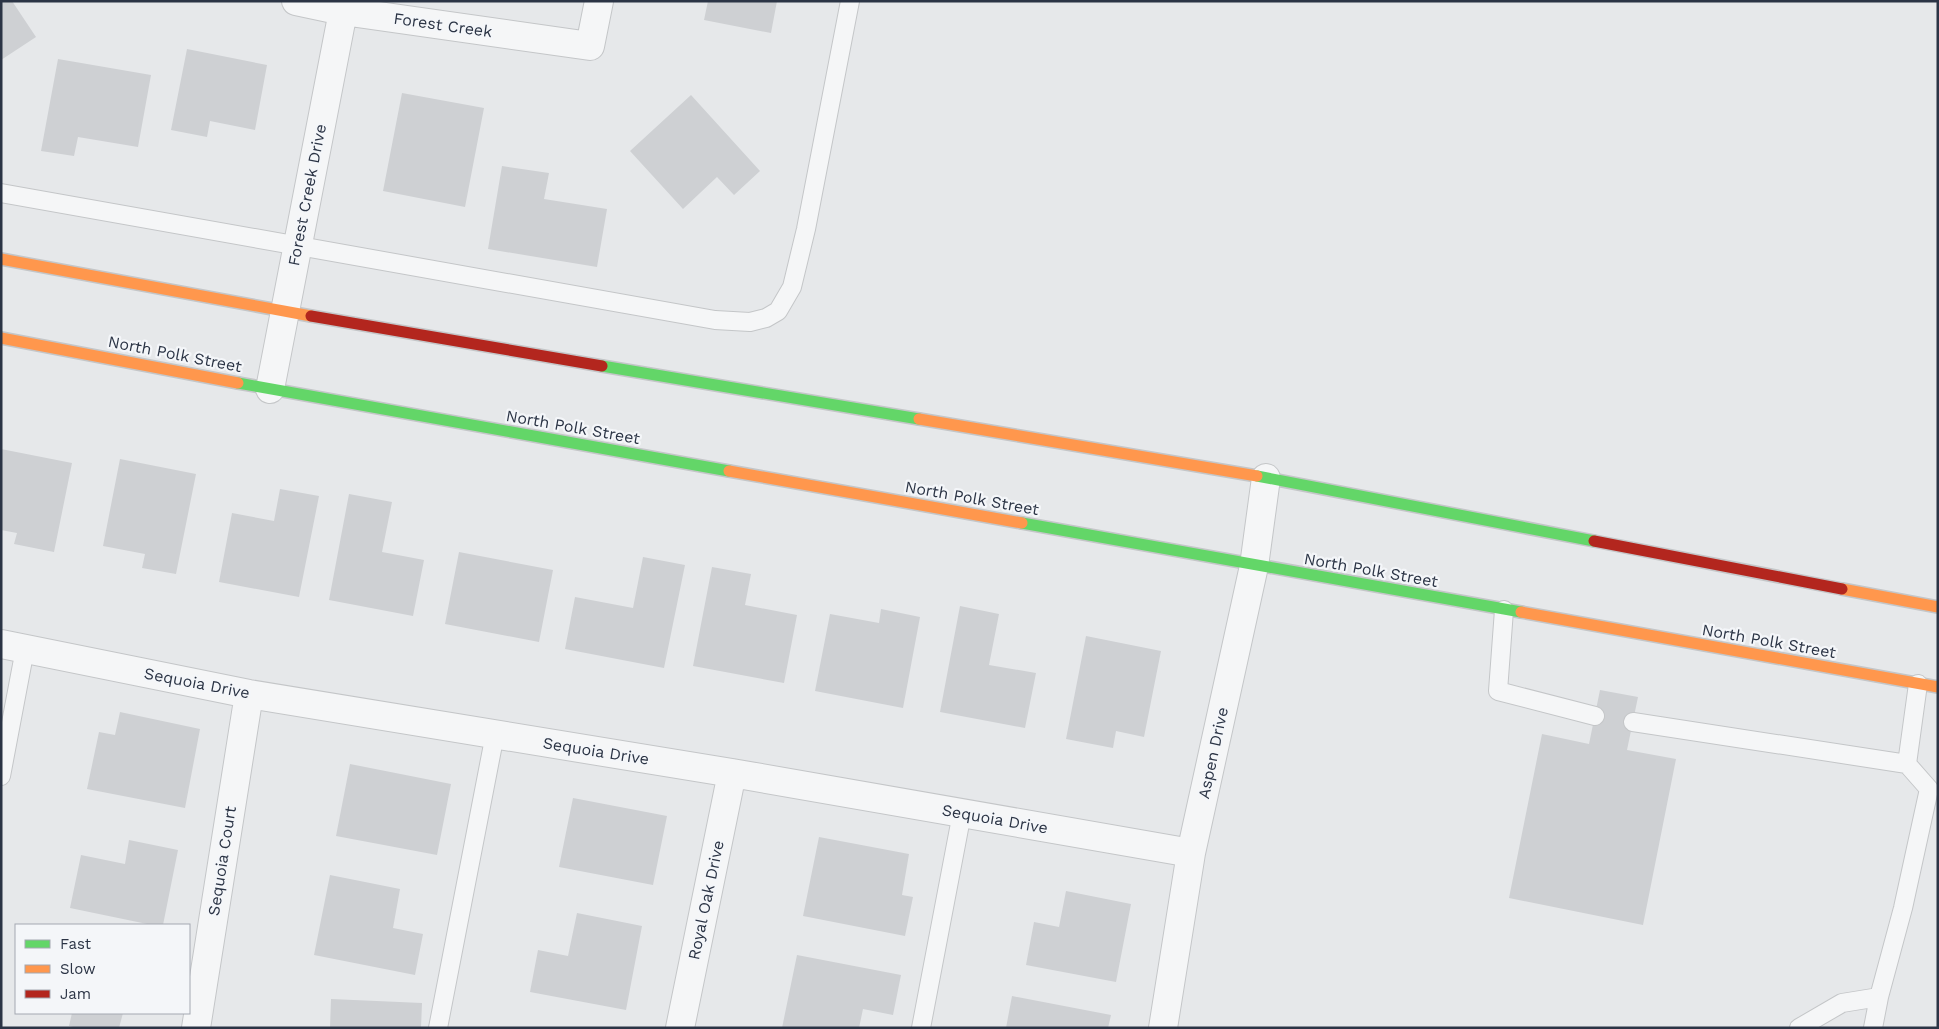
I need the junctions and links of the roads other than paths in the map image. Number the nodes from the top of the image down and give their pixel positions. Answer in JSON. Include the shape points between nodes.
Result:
{"nodes":[{"id":1,"x":296,"y":1,"type":"edge"},
{"id":2,"x":599,"y":1,"type":"edge"},
{"id":3,"x":850,"y":1,"type":"edge"},
{"id":4,"x":344,"y":6,"type":"edge"},
{"id":5,"x":1,"y":193,"type":"edge"},
{"id":6,"x":298,"y":246,"type":"junction"},
{"id":7,"x":1,"y":260,"type":"edge"},
{"id":8,"x":285,"y":312,"type":"junction"},
{"id":9,"x":1,"y":338,"type":"edge"},
{"id":10,"x":270,"y":389,"type":"junction"},
{"id":11,"x":1266,"y":478,"type":"junction"},
{"id":12,"x":1254,"y":566,"type":"junction"},
{"id":13,"x":1938,"y":607,"type":"edge"},
{"id":14,"x":1504,"y":610,"type":"junction"},
{"id":15,"x":13,"y":647,"type":"edge"},
{"id":16,"x":1918,"y":684,"type":"junction"},
{"id":17,"x":1938,"y":687,"type":"edge"},
{"id":18,"x":249,"y":694,"type":"junction"},
{"id":19,"x":1595,"y":716,"type":"dead end"},
{"id":20,"x":1633,"y":722,"type":"dead end"},
{"id":21,"x":495,"y":734,"type":"junction"},
{"id":22,"x":1907,"y":764,"type":"junction"},
{"id":23,"x":732,"y":773,"type":"junction"},
{"id":24,"x":1,"y":776,"type":"edge"},
{"id":25,"x":962,"y":813,"type":"junction"},
{"id":26,"x":1191,"y":853,"type":"junction"},
{"id":27,"x":1879,"y":997,"type":"junction"},
{"id":28,"x":196,"y":1028,"type":"edge"},
{"id":29,"x":438,"y":1028,"type":"edge"},
{"id":30,"x":680,"y":1028,"type":"edge"},
{"id":31,"x":921,"y":1028,"type":"edge"},
{"id":32,"x":1163,"y":1028,"type":"edge"},
{"id":33,"x":1799,"y":1028,"type":"edge"},
{"id":34,"x":1873,"y":1028,"type":"edge"}],
"edges":[{"from":1,"to":4,"type":"street","name":"Forest Creek"},
{"from":2,"to":4,"type":"street","name":"Forest Creek","via":[[590,46]]},
{"from":3,"to":6,"type":"lane","via":[[792,287],[778,311],[766,318],[750,322],[715,320]]},
{"from":4,"to":6,"type":"street","name":"Forest Creek Drive"},
{"from":5,"to":6,"type":"lane"},
{"from":6,"to":8,"type":"street","name":"Forest Creek Drive"},
{"from":7,"to":8,"type":"main road"},
{"from":8,"to":10,"type":"street","name":"Forest Creek Drive"},
{"from":8,"to":11,"type":"main road"},
{"from":9,"to":10,"type":"main road","name":"North Polk Street"},
{"from":10,"to":12,"type":"main road","name":"North Polk Street"},
{"from":11,"to":12,"type":"street","name":"Aspen Drive"},
{"from":11,"to":13,"type":"main road"},
{"from":12,"to":14,"type":"main road","name":"North Polk Street"},
{"from":12,"to":26,"type":"street","name":"Aspen Drive"},
{"from":14,"to":16,"type":"main road","name":"North Polk Street"},
{"from":14,"to":19,"type":"lane","via":[[1498,691]]},
{"from":15,"to":18,"type":"street","name":"Sequoia Drive"},
{"from":15,"to":24,"type":"lane"},
{"from":16,"to":17,"type":"main road","name":"North Polk Street"},
{"from":16,"to":22,"type":"lane"},
{"from":18,"to":21,"type":"street","name":"Sequoia Drive"},
{"from":18,"to":28,"type":"street","name":"Sequoia Court"},
{"from":20,"to":22,"type":"lane"},
{"from":21,"to":23,"type":"street","name":"Sequoia Drive"},
{"from":21,"to":29,"type":"lane"},
{"from":22,"to":27,"type":"lane","via":[[1929,789],[1903,908]]},
{"from":23,"to":25,"type":"street","name":"Sequoia Drive"},
{"from":23,"to":30,"type":"street","name":"Royal Oak Drive"},
{"from":25,"to":26,"type":"street","name":"Sequoia Drive"},
{"from":25,"to":31,"type":"lane"},
{"from":26,"to":32,"type":"street","name":"Aspen Drive"},
{"from":27,"to":33,"type":"lane","via":[[1842,1003]]},
{"from":27,"to":34,"type":"lane"}]}
